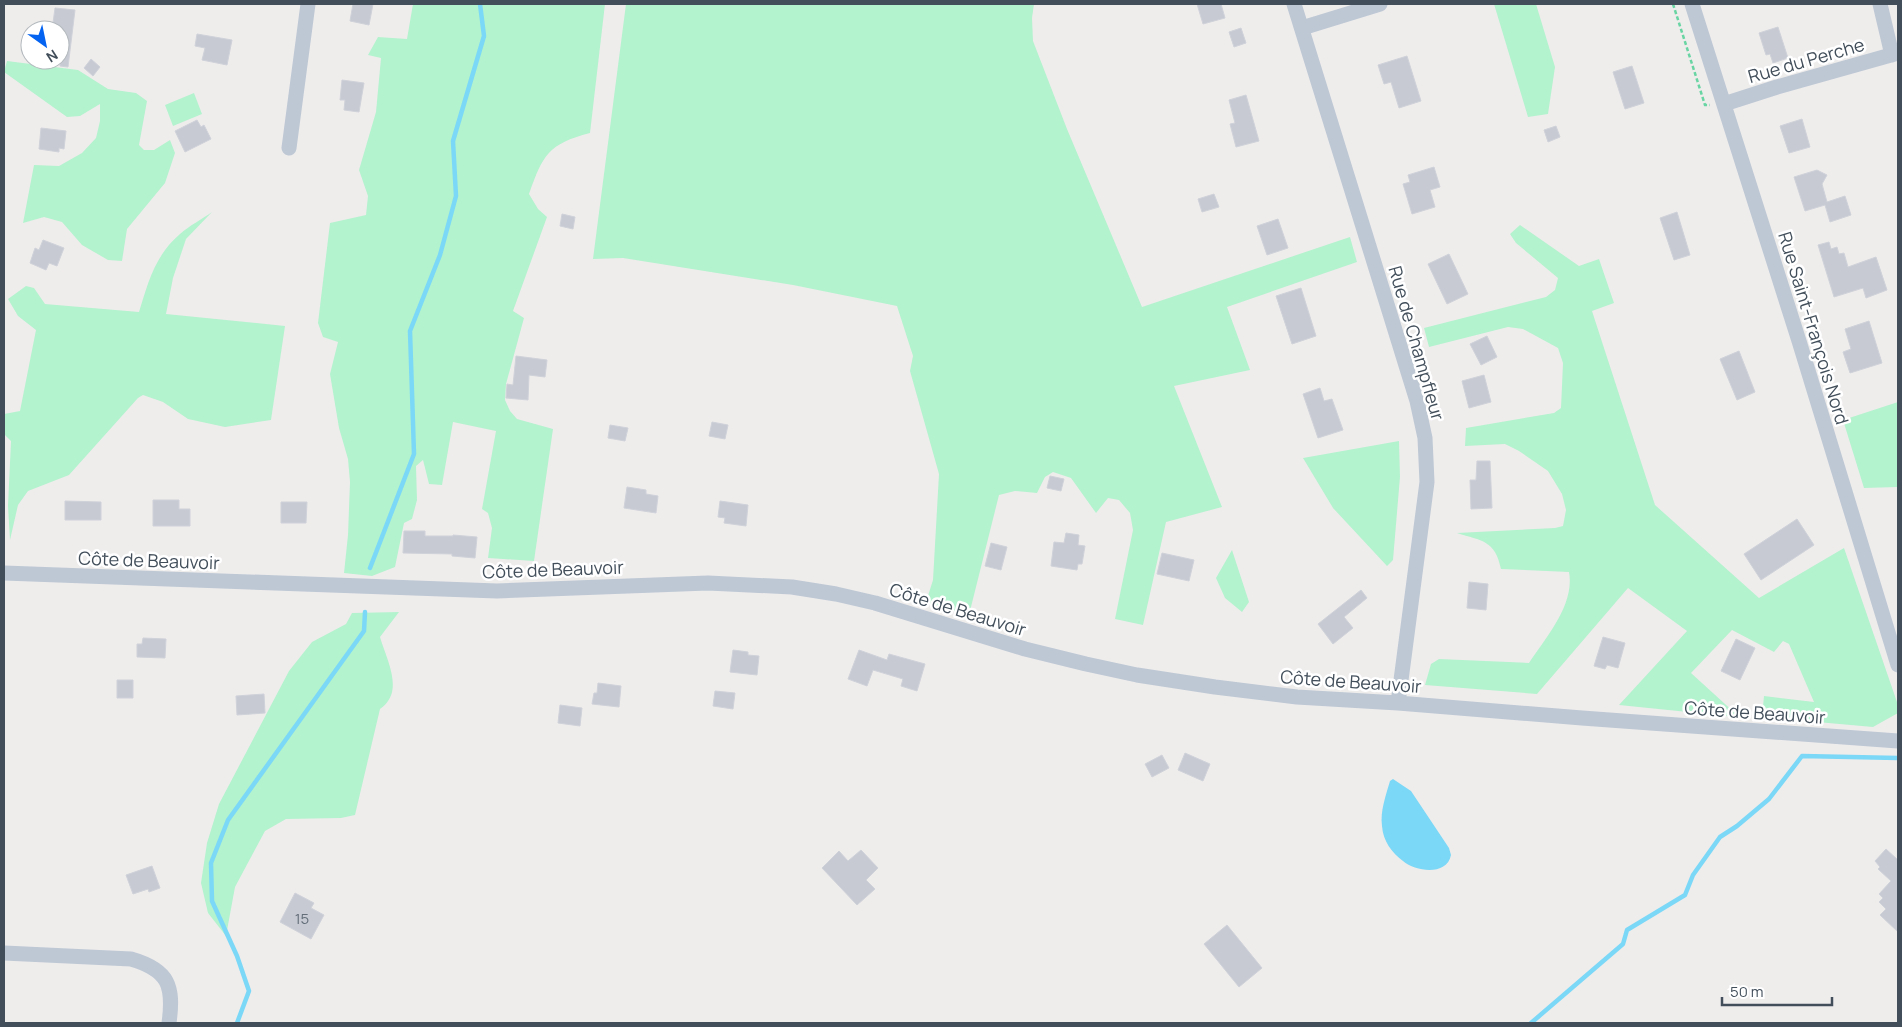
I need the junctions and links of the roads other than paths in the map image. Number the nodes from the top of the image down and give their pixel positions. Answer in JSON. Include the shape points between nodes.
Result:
{"nodes":[{"id":1,"x":308,"y":4,"type":"edge"},
{"id":2,"x":1294,"y":4,"type":"edge"},
{"id":3,"x":1380,"y":4,"type":"edge"},
{"id":4,"x":1692,"y":4,"type":"edge"},
{"id":5,"x":1880,"y":4,"type":"edge"},
{"id":6,"x":1302,"y":28,"type":"junction"},
{"id":7,"x":1895,"y":54,"type":"edge"},
{"id":8,"x":1724,"y":104,"type":"junction"},
{"id":9,"x":289,"y":148,"type":"dead end"},
{"id":10,"x":4,"y":573,"type":"edge"},
{"id":11,"x":1898,"y":665,"type":"edge"},
{"id":12,"x":1398,"y":703,"type":"junction"},
{"id":13,"x":1898,"y":741,"type":"edge"},
{"id":14,"x":4,"y":953,"type":"edge"},
{"id":15,"x":169,"y":1023,"type":"edge"}],
"edges":[{"from":1,"to":9,"type":"street"},
{"from":2,"to":6,"type":"street","name":"Rue de Champfleur"},
{"from":3,"to":6,"type":"street"},
{"from":4,"to":8,"type":"street","name":"Rue Saint-François Nord"},
{"from":5,"to":7,"type":"street"},
{"from":6,"to":12,"type":"street","name":"Rue de Champfleur","via":[[1417,401],[1425,438],[1427,482]]},
{"from":7,"to":8,"type":"street","name":"Rue du Perche"},
{"from":8,"to":11,"type":"street","name":"Rue Saint-François Nord"},
{"from":10,"to":12,"type":"street","name":"Côte de Beauvoir","via":[[497,591],[708,582],[792,587],[836,594],[1026,649],[1137,675],[1297,697]]},
{"from":12,"to":13,"type":"street","name":"Côte de Beauvoir"},
{"from":14,"to":15,"type":"street","via":[[131,959],[148,964],[161,973],[169,987]]}]}
